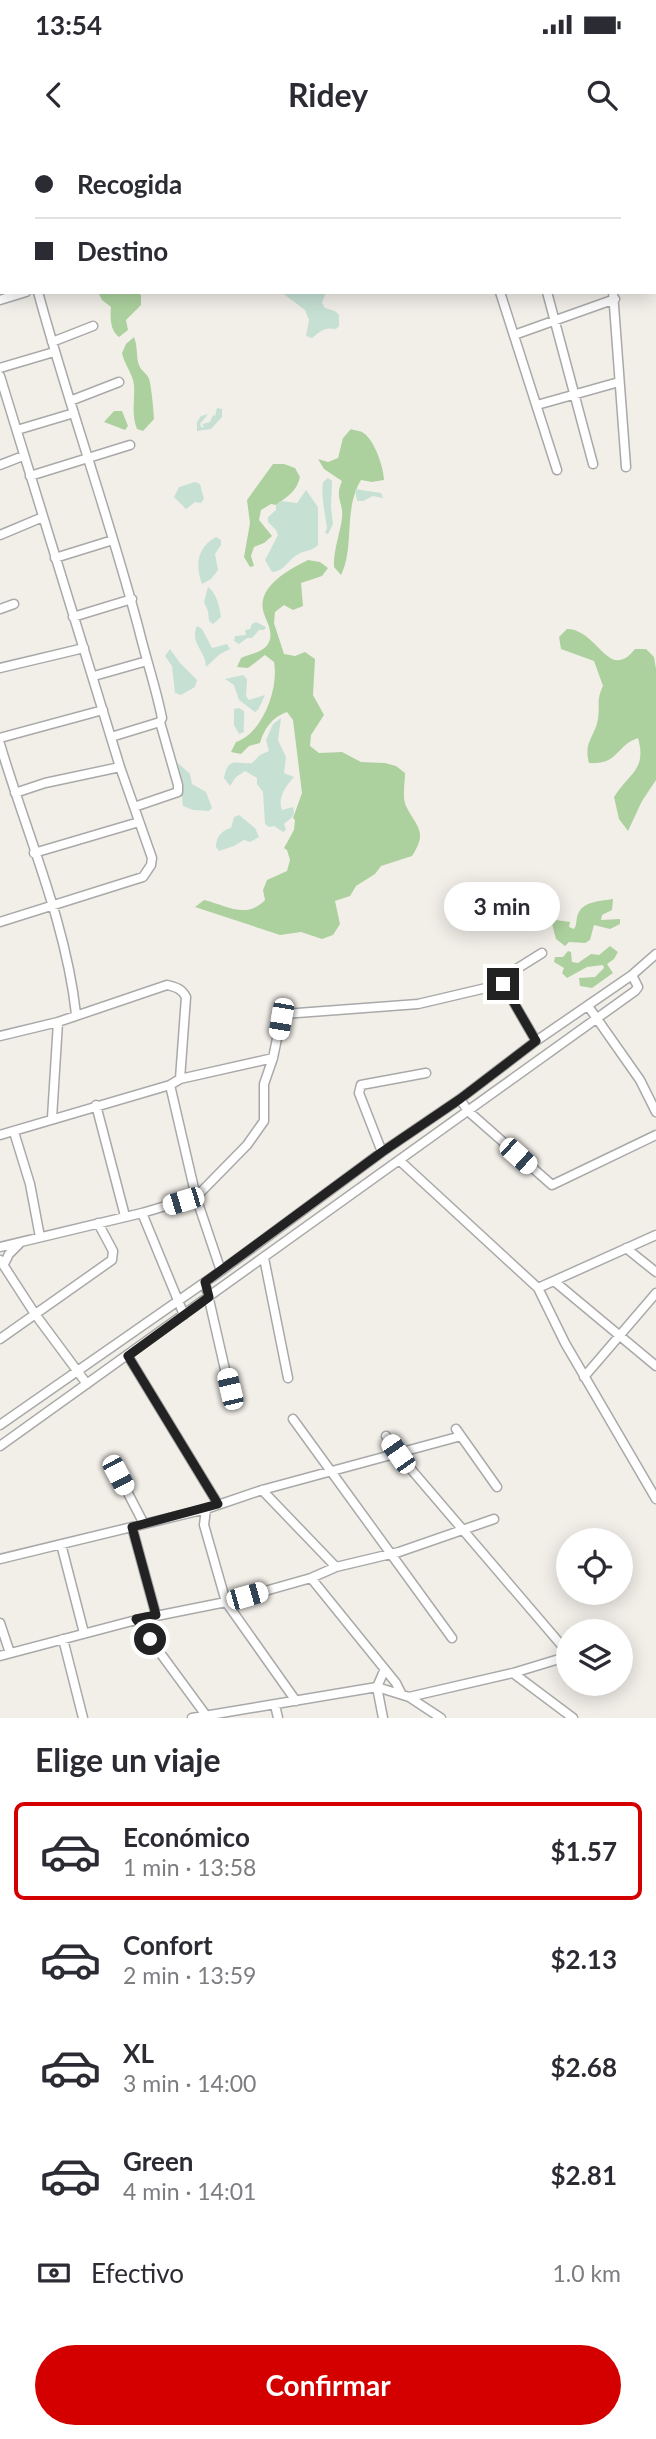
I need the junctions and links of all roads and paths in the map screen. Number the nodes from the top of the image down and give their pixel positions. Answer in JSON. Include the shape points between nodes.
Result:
{"nodes":[{"id":1,"x":20,"y":294,"type":"edge"},
{"id":2,"x":39,"y":294,"type":"edge"},
{"id":3,"x":501,"y":294,"type":"edge"},
{"id":4,"x":548,"y":294,"type":"edge"},
{"id":5,"x":614,"y":296,"type":"edge"},
{"id":6,"x":0,"y":300,"type":"edge"},
{"id":7,"x":555,"y":321,"type":"junction"},
{"id":8,"x":93,"y":326,"type":"dead end"},
{"id":9,"x":514,"y":335,"type":"junction"},
{"id":10,"x":52,"y":342,"type":"junction"},
{"id":11,"x":54,"y":352,"type":"junction"},
{"id":12,"x":0,"y":368,"type":"edge"},
{"id":13,"x":119,"y":382,"type":"dead end"},
{"id":14,"x":619,"y":382,"type":"junction"},
{"id":15,"x":1,"y":383,"type":"edge"},
{"id":16,"x":575,"y":395,"type":"junction"},
{"id":17,"x":70,"y":401,"type":"junction"},
{"id":18,"x":537,"y":405,"type":"junction"},
{"id":19,"x":74,"y":413,"type":"junction"},
{"id":20,"x":17,"y":430,"type":"junction"},
{"id":21,"x":130,"y":445,"type":"dead end"},
{"id":22,"x":23,"y":456,"type":"junction"},
{"id":23,"x":88,"y":458,"type":"junction"},
{"id":24,"x":593,"y":464,"type":"dead end"},
{"id":25,"x":0,"y":465,"type":"edge"},
{"id":26,"x":626,"y":467,"type":"dead end"},
{"id":27,"x":557,"y":470,"type":"dead end"},
{"id":28,"x":30,"y":476,"type":"junction"},
{"id":29,"x":43,"y":517,"type":"junction"},
{"id":30,"x":0,"y":535,"type":"edge"},
{"id":31,"x":113,"y":540,"type":"junction"},
{"id":32,"x":55,"y":558,"type":"junction"},
{"id":33,"x":132,"y":599,"type":"junction"},
{"id":34,"x":15,"y":604,"type":"dead end"},
{"id":35,"x":0,"y":609,"type":"edge"},
{"id":36,"x":74,"y":617,"type":"junction"},
{"id":37,"x":84,"y":648,"type":"junction"},
{"id":38,"x":147,"y":661,"type":"junction"},
{"id":39,"x":0,"y":668,"type":"edge"},
{"id":40,"x":94,"y":676,"type":"junction"},
{"id":41,"x":103,"y":710,"type":"junction"},
{"id":42,"x":160,"y":722,"type":"junction"},
{"id":43,"x":111,"y":737,"type":"junction"},
{"id":44,"x":0,"y":738,"type":"edge"},
{"id":45,"x":0,"y":744,"type":"edge"},
{"id":46,"x":120,"y":767,"type":"junction"},
{"id":47,"x":15,"y":793,"type":"junction"},
{"id":48,"x":134,"y":807,"type":"junction"},
{"id":49,"x":139,"y":822,"type":"junction"},
{"id":50,"x":34,"y":853,"type":"junction"},
{"id":51,"x":53,"y":905,"type":"junction"},
{"id":52,"x":0,"y":922,"type":"edge"},
{"id":53,"x":542,"y":953,"type":"dead end"},
{"id":54,"x":656,"y":954,"type":"edge"},
{"id":55,"x":632,"y":975,"type":"junction"},
{"id":56,"x":503,"y":984,"type":"junction"},
{"id":57,"x":602,"y":995,"type":"junction"},
{"id":58,"x":588,"y":1006,"type":"junction"},
{"id":59,"x":611,"y":1009,"type":"junction"},
{"id":60,"x":76,"y":1014,"type":"junction"},
{"id":61,"x":597,"y":1019,"type":"junction"},
{"id":62,"x":58,"y":1022,"type":"junction"},
{"id":63,"x":0,"y":1036,"type":"edge"},
{"id":64,"x":536,"y":1041,"type":"junction"},
{"id":65,"x":273,"y":1058,"type":"junction"},
{"id":66,"x":426,"y":1073,"type":"dead end"},
{"id":67,"x":180,"y":1079,"type":"junction"},
{"id":68,"x":170,"y":1085,"type":"junction"},
{"id":69,"x":460,"y":1099,"type":"junction"},
{"id":70,"x":96,"y":1105,"type":"junction"},
{"id":71,"x":468,"y":1111,"type":"junction"},
{"id":72,"x":656,"y":1112,"type":"edge"},
{"id":73,"x":52,"y":1118,"type":"junction"},
{"id":74,"x":420,"y":1126,"type":"junction"},
{"id":75,"x":14,"y":1132,"type":"junction"},
{"id":76,"x":0,"y":1135,"type":"edge"},
{"id":77,"x":656,"y":1135,"type":"edge"},
{"id":78,"x":429,"y":1139,"type":"junction"},
{"id":79,"x":382,"y":1152,"type":"junction"},
{"id":80,"x":400,"y":1160,"type":"junction"},
{"id":81,"x":196,"y":1196,"type":"junction"},
{"id":82,"x":142,"y":1213,"type":"junction"},
{"id":83,"x":125,"y":1216,"type":"junction"},
{"id":84,"x":98,"y":1223,"type":"junction"},
{"id":85,"x":656,"y":1235,"type":"edge"},
{"id":86,"x":40,"y":1237,"type":"junction"},
{"id":87,"x":20,"y":1243,"type":"junction"},
{"id":88,"x":0,"y":1247,"type":"edge"},
{"id":89,"x":626,"y":1248,"type":"junction"},
{"id":90,"x":264,"y":1258,"type":"junction"},
{"id":91,"x":2,"y":1262,"type":"edge"},
{"id":92,"x":221,"y":1271,"type":"junction"},
{"id":93,"x":656,"y":1272,"type":"edge"},
{"id":94,"x":554,"y":1281,"type":"junction"},
{"id":95,"x":205,"y":1282,"type":"junction"},
{"id":96,"x":538,"y":1288,"type":"junction"},
{"id":97,"x":656,"y":1293,"type":"edge"},
{"id":98,"x":209,"y":1297,"type":"junction"},
{"id":99,"x":178,"y":1301,"type":"junction"},
{"id":100,"x":34,"y":1314,"type":"junction"},
{"id":101,"x":184,"y":1315,"type":"junction"},
{"id":102,"x":620,"y":1335,"type":"junction"},
{"id":103,"x":0,"y":1339,"type":"edge"},
{"id":104,"x":128,"y":1356,"type":"junction"},
{"id":105,"x":656,"y":1366,"type":"edge"},
{"id":106,"x":76,"y":1371,"type":"junction"},
{"id":107,"x":584,"y":1377,"type":"junction"},
{"id":108,"x":288,"y":1378,"type":"dead end"},
{"id":109,"x":87,"y":1384,"type":"junction"},
{"id":110,"x":232,"y":1399,"type":"dead end"},
{"id":111,"x":293,"y":1419,"type":"dead end"},
{"id":112,"x":0,"y":1425,"type":"edge"},
{"id":113,"x":386,"y":1436,"type":"dead end"},
{"id":114,"x":0,"y":1446,"type":"edge"},
{"id":115,"x":398,"y":1454,"type":"junction"},
{"id":116,"x":331,"y":1472,"type":"junction"},
{"id":117,"x":118,"y":1475,"type":"dead end"},
{"id":118,"x":497,"y":1487,"type":"dead end"},
{"id":119,"x":262,"y":1490,"type":"junction"},
{"id":120,"x":653,"y":1490,"type":"edge"},
{"id":121,"x":656,"y":1499,"type":"edge"},
{"id":122,"x":218,"y":1504,"type":"junction"},
{"id":123,"x":206,"y":1509,"type":"junction"},
{"id":124,"x":494,"y":1519,"type":"dead end"},
{"id":125,"x":144,"y":1524,"type":"junction"},
{"id":126,"x":132,"y":1527,"type":"junction"},
{"id":127,"x":464,"y":1529,"type":"junction"},
{"id":128,"x":61,"y":1544,"type":"junction"},
{"id":129,"x":389,"y":1553,"type":"junction"},
{"id":130,"x":0,"y":1559,"type":"edge"},
{"id":131,"x":336,"y":1567,"type":"junction"},
{"id":132,"x":311,"y":1578,"type":"junction"},
{"id":133,"x":226,"y":1602,"type":"junction"},
{"id":134,"x":156,"y":1615,"type":"junction"},
{"id":135,"x":136,"y":1619,"type":"junction"},
{"id":136,"x":0,"y":1623,"type":"edge"},
{"id":137,"x":84,"y":1633,"type":"junction"},
{"id":138,"x":452,"y":1638,"type":"dead end"},
{"id":139,"x":63,"y":1639,"type":"junction"},
{"id":140,"x":556,"y":1640,"type":"edge"},
{"id":141,"x":10,"y":1653,"type":"junction"},
{"id":142,"x":0,"y":1656,"type":"edge"},
{"id":143,"x":556,"y":1659,"type":"edge"},
{"id":144,"x":384,"y":1671,"type":"junction"},
{"id":145,"x":513,"y":1673,"type":"junction"},
{"id":146,"x":377,"y":1686,"type":"junction"},
{"id":147,"x":405,"y":1695,"type":"junction"},
{"id":148,"x":296,"y":1701,"type":"junction"},
{"id":149,"x":275,"y":1705,"type":"junction"},
{"id":150,"x":208,"y":1717,"type":"edge"},
{"id":151,"x":83,"y":1718,"type":"edge"},
{"id":152,"x":192,"y":1718,"type":"edge"},
{"id":153,"x":278,"y":1718,"type":"edge"},
{"id":154,"x":383,"y":1718,"type":"edge"},
{"id":155,"x":441,"y":1718,"type":"edge"},
{"id":156,"x":573,"y":1718,"type":"edge"}],
"edges":[{"from":1,"to":6,"type":"street"},
{"from":2,"to":10,"type":"street"},
{"from":3,"to":9,"type":"street"},
{"from":4,"to":7,"type":"street"},
{"from":5,"to":7,"type":"street"},
{"from":5,"to":14,"type":"street"},
{"from":7,"to":9,"type":"street"},
{"from":7,"to":16,"type":"street"},
{"from":8,"to":10,"type":"street"},
{"from":9,"to":18,"type":"street"},
{"from":10,"to":11,"type":"street"},
{"from":11,"to":12,"type":"street"},
{"from":11,"to":17,"type":"street"},
{"from":13,"to":17,"type":"street"},
{"from":14,"to":16,"type":"street"},
{"from":14,"to":26,"type":"street"},
{"from":15,"to":20,"type":"street"},
{"from":16,"to":18,"type":"street"},
{"from":16,"to":24,"type":"street"},
{"from":17,"to":19,"type":"street"},
{"from":18,"to":27,"type":"street"},
{"from":19,"to":20,"type":"street"},
{"from":19,"to":23,"type":"street"},
{"from":20,"to":22,"type":"street"},
{"from":21,"to":23,"type":"street"},
{"from":22,"to":25,"type":"street"},
{"from":22,"to":28,"type":"street"},
{"from":23,"to":28,"type":"street"},
{"from":23,"to":31,"type":"street"},
{"from":28,"to":29,"type":"street"},
{"from":29,"to":30,"type":"street"},
{"from":29,"to":32,"type":"street"},
{"from":31,"to":32,"type":"street"},
{"from":31,"to":33,"type":"street"},
{"from":32,"to":36,"type":"street"},
{"from":33,"to":36,"type":"street"},
{"from":33,"to":38,"type":"street"},
{"from":34,"to":35,"type":"street"},
{"from":36,"to":37,"type":"street"},
{"from":37,"to":39,"type":"street"},
{"from":37,"to":40,"type":"street"},
{"from":38,"to":40,"type":"street"},
{"from":38,"to":42,"type":"street"},
{"from":40,"to":41,"type":"street"},
{"from":41,"to":43,"type":"street"},
{"from":41,"to":44,"type":"street"},
{"from":42,"to":43,"type":"street"},
{"from":42,"to":48,"type":"street","via":[[178,792]]},
{"from":43,"to":46,"type":"street"},
{"from":45,"to":47,"type":"street"},
{"from":46,"to":47,"type":"street"},
{"from":46,"to":48,"type":"street"},
{"from":47,"to":50,"type":"street"},
{"from":48,"to":49,"type":"street"},
{"from":49,"to":50,"type":"street"},
{"from":49,"to":51,"type":"street","via":[[152,858],[143,877]]},
{"from":50,"to":51,"type":"street"},
{"from":51,"to":52,"type":"street"},
{"from":51,"to":60,"type":"street"},
{"from":53,"to":56,"type":"street","via":[[509,973]]},
{"from":54,"to":55,"type":"street"},
{"from":55,"to":57,"type":"street"},
{"from":55,"to":59,"type":"street","via":[[637,989]]},
{"from":56,"to":64,"type":"street"},
{"from":56,"to":65,"type":"street","via":[[418,1004],[284,1014]]},
{"from":57,"to":58,"type":"street"},
{"from":57,"to":59,"type":"street"},
{"from":58,"to":61,"type":"street"},
{"from":58,"to":64,"type":"street"},
{"from":59,"to":61,"type":"street"},
{"from":60,"to":62,"type":"street"},
{"from":60,"to":67,"type":"street","via":[[167,985],[184,992]]},
{"from":61,"to":71,"type":"street"},
{"from":61,"to":72,"type":"street","via":[[640,1080]]},
{"from":62,"to":63,"type":"street"},
{"from":62,"to":73,"type":"street"},
{"from":64,"to":69,"type":"street"},
{"from":65,"to":67,"type":"street"},
{"from":65,"to":81,"type":"street","via":[[264,1084],[264,1121],[247,1145]]},
{"from":66,"to":79,"type":"street","via":[[361,1085],[359,1093]]},
{"from":67,"to":68,"type":"street"},
{"from":68,"to":70,"type":"street"},
{"from":68,"to":81,"type":"street"},
{"from":69,"to":71,"type":"street"},
{"from":69,"to":74,"type":"street"},
{"from":70,"to":73,"type":"street"},
{"from":70,"to":83,"type":"street"},
{"from":71,"to":77,"type":"street","via":[[552,1185]]},
{"from":71,"to":78,"type":"street"},
{"from":73,"to":75,"type":"street"},
{"from":74,"to":78,"type":"street"},
{"from":74,"to":79,"type":"street"},
{"from":75,"to":76,"type":"street"},
{"from":75,"to":86,"type":"street"},
{"from":78,"to":80,"type":"street"},
{"from":79,"to":92,"type":"street"},
{"from":80,"to":90,"type":"street"},
{"from":80,"to":96,"type":"street"},
{"from":81,"to":82,"type":"street"},
{"from":81,"to":92,"type":"street"},
{"from":82,"to":83,"type":"street"},
{"from":82,"to":99,"type":"street"},
{"from":83,"to":84,"type":"street"},
{"from":84,"to":86,"type":"street"},
{"from":84,"to":100,"type":"street","via":[[113,1251],[112,1260]]},
{"from":85,"to":89,"type":"street"},
{"from":86,"to":87,"type":"street"},
{"from":87,"to":88,"type":"street"},
{"from":87,"to":91,"type":"street"},
{"from":89,"to":93,"type":"street"},
{"from":89,"to":94,"type":"street"},
{"from":90,"to":98,"type":"street"},
{"from":90,"to":108,"type":"street"},
{"from":91,"to":100,"type":"street"},
{"from":92,"to":95,"type":"street"},
{"from":94,"to":96,"type":"street"},
{"from":94,"to":102,"type":"street"},
{"from":95,"to":98,"type":"street"},
{"from":95,"to":99,"type":"street"},
{"from":96,"to":107,"type":"street"},
{"from":97,"to":102,"type":"street"},
{"from":98,"to":101,"type":"street"},
{"from":98,"to":110,"type":"street"},
{"from":99,"to":101,"type":"street"},
{"from":99,"to":106,"type":"street"},
{"from":100,"to":103,"type":"street"},
{"from":100,"to":106,"type":"street"},
{"from":101,"to":104,"type":"street"},
{"from":102,"to":105,"type":"street"},
{"from":102,"to":107,"type":"street"},
{"from":104,"to":109,"type":"street"},
{"from":104,"to":122,"type":"street"},
{"from":106,"to":109,"type":"street"},
{"from":106,"to":112,"type":"street"},
{"from":107,"to":120,"type":"street"},
{"from":109,"to":114,"type":"street"},
{"from":111,"to":116,"type":"street"},
{"from":113,"to":115,"type":"street"},
{"from":115,"to":116,"type":"street"},
{"from":115,"to":118,"type":"street","via":[[458,1433]]},
{"from":115,"to":127,"type":"street"},
{"from":116,"to":119,"type":"street"},
{"from":116,"to":129,"type":"street"},
{"from":117,"to":125,"type":"street"},
{"from":119,"to":122,"type":"street"},
{"from":119,"to":131,"type":"street"},
{"from":120,"to":121,"type":"street"},
{"from":122,"to":123,"type":"street"},
{"from":123,"to":125,"type":"street"},
{"from":123,"to":133,"type":"street","via":[[204,1525]]},
{"from":124,"to":127,"type":"street"},
{"from":125,"to":126,"type":"street"},
{"from":126,"to":128,"type":"street"},
{"from":126,"to":134,"type":"street"},
{"from":127,"to":129,"type":"street"},
{"from":127,"to":140,"type":"street"},
{"from":128,"to":130,"type":"street"},
{"from":128,"to":137,"type":"street"},
{"from":129,"to":131,"type":"street"},
{"from":129,"to":138,"type":"street"},
{"from":131,"to":132,"type":"street"},
{"from":132,"to":133,"type":"street"},
{"from":132,"to":144,"type":"street"},
{"from":133,"to":134,"type":"street"},
{"from":133,"to":148,"type":"street"},
{"from":134,"to":135,"type":"street"},
{"from":135,"to":137,"type":"street"},
{"from":135,"to":150,"type":"street"},
{"from":136,"to":141,"type":"street"},
{"from":137,"to":139,"type":"street"},
{"from":139,"to":141,"type":"street"},
{"from":139,"to":151,"type":"street"},
{"from":141,"to":142,"type":"street"},
{"from":143,"to":145,"type":"street"},
{"from":144,"to":146,"type":"street"},
{"from":144,"to":147,"type":"street"},
{"from":145,"to":147,"type":"street"},
{"from":145,"to":156,"type":"street"},
{"from":146,"to":147,"type":"street"},
{"from":146,"to":148,"type":"street"},
{"from":146,"to":154,"type":"street"},
{"from":147,"to":155,"type":"street"},
{"from":148,"to":149,"type":"street"},
{"from":149,"to":150,"type":"street"},
{"from":149,"to":153,"type":"street"},
{"from":150,"to":152,"type":"street"}]}
